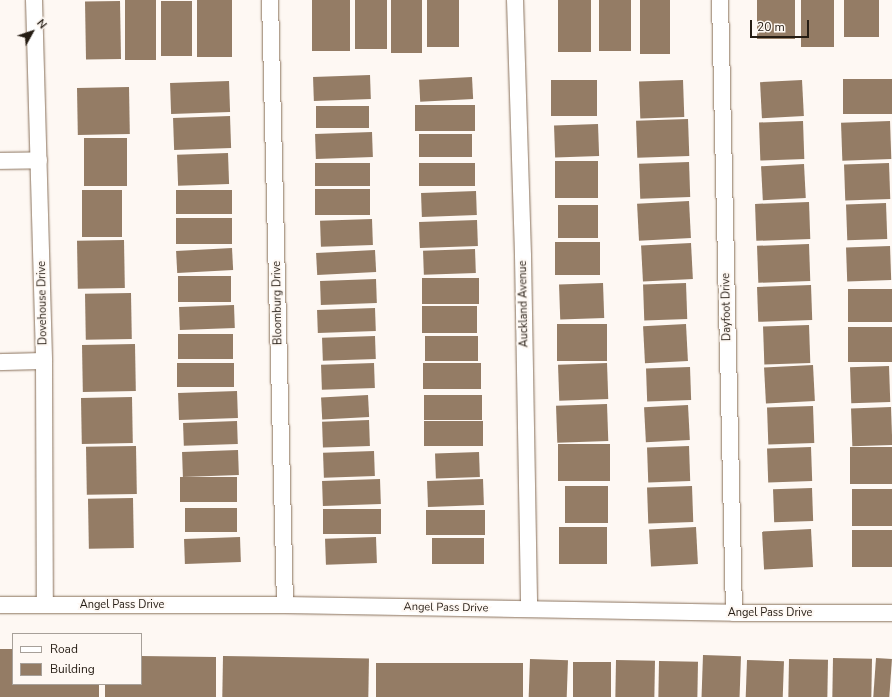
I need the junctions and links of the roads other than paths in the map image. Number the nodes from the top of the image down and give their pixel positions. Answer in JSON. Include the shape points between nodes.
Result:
{"nodes":[{"id":1,"x":34,"y":0,"type":"edge"},
{"id":2,"x":270,"y":0,"type":"edge"},
{"id":3,"x":515,"y":0,"type":"edge"},
{"id":4,"x":720,"y":0,"type":"edge"},
{"id":5,"x":39,"y":160,"type":"junction"},
{"id":6,"x":0,"y":161,"type":"edge"},
{"id":7,"x":44,"y":361,"type":"junction"},
{"id":8,"x":0,"y":362,"type":"edge"},
{"id":9,"x":0,"y":605,"type":"edge"},
{"id":10,"x":45,"y":605,"type":"junction"},
{"id":11,"x":285,"y":605,"type":"junction"},
{"id":12,"x":530,"y":609,"type":"junction"},
{"id":13,"x":734,"y":613,"type":"junction"},
{"id":14,"x":892,"y":613,"type":"edge"}],
"edges":[{"from":1,"to":5,"type":"street","name":"Dovehouse Drive"},
{"from":2,"to":11,"type":"street","name":"Bloomburg Drive"},
{"from":3,"to":12,"type":"street","name":"Auckland Avenue"},
{"from":4,"to":13,"type":"street","name":"Dayfoot Drive"},
{"from":5,"to":6,"type":"street"},
{"from":5,"to":7,"type":"street","name":"Dovehouse Drive"},
{"from":7,"to":8,"type":"street"},
{"from":7,"to":10,"type":"street","name":"Dovehouse Drive"},
{"from":9,"to":10,"type":"street","name":"Angel Pass Drive"},
{"from":10,"to":11,"type":"street","name":"Angel Pass Drive"},
{"from":11,"to":12,"type":"street","name":"Angel Pass Drive"},
{"from":12,"to":13,"type":"street","name":"Angel Pass Drive"},
{"from":13,"to":14,"type":"street","name":"Angel Pass Drive"}]}
